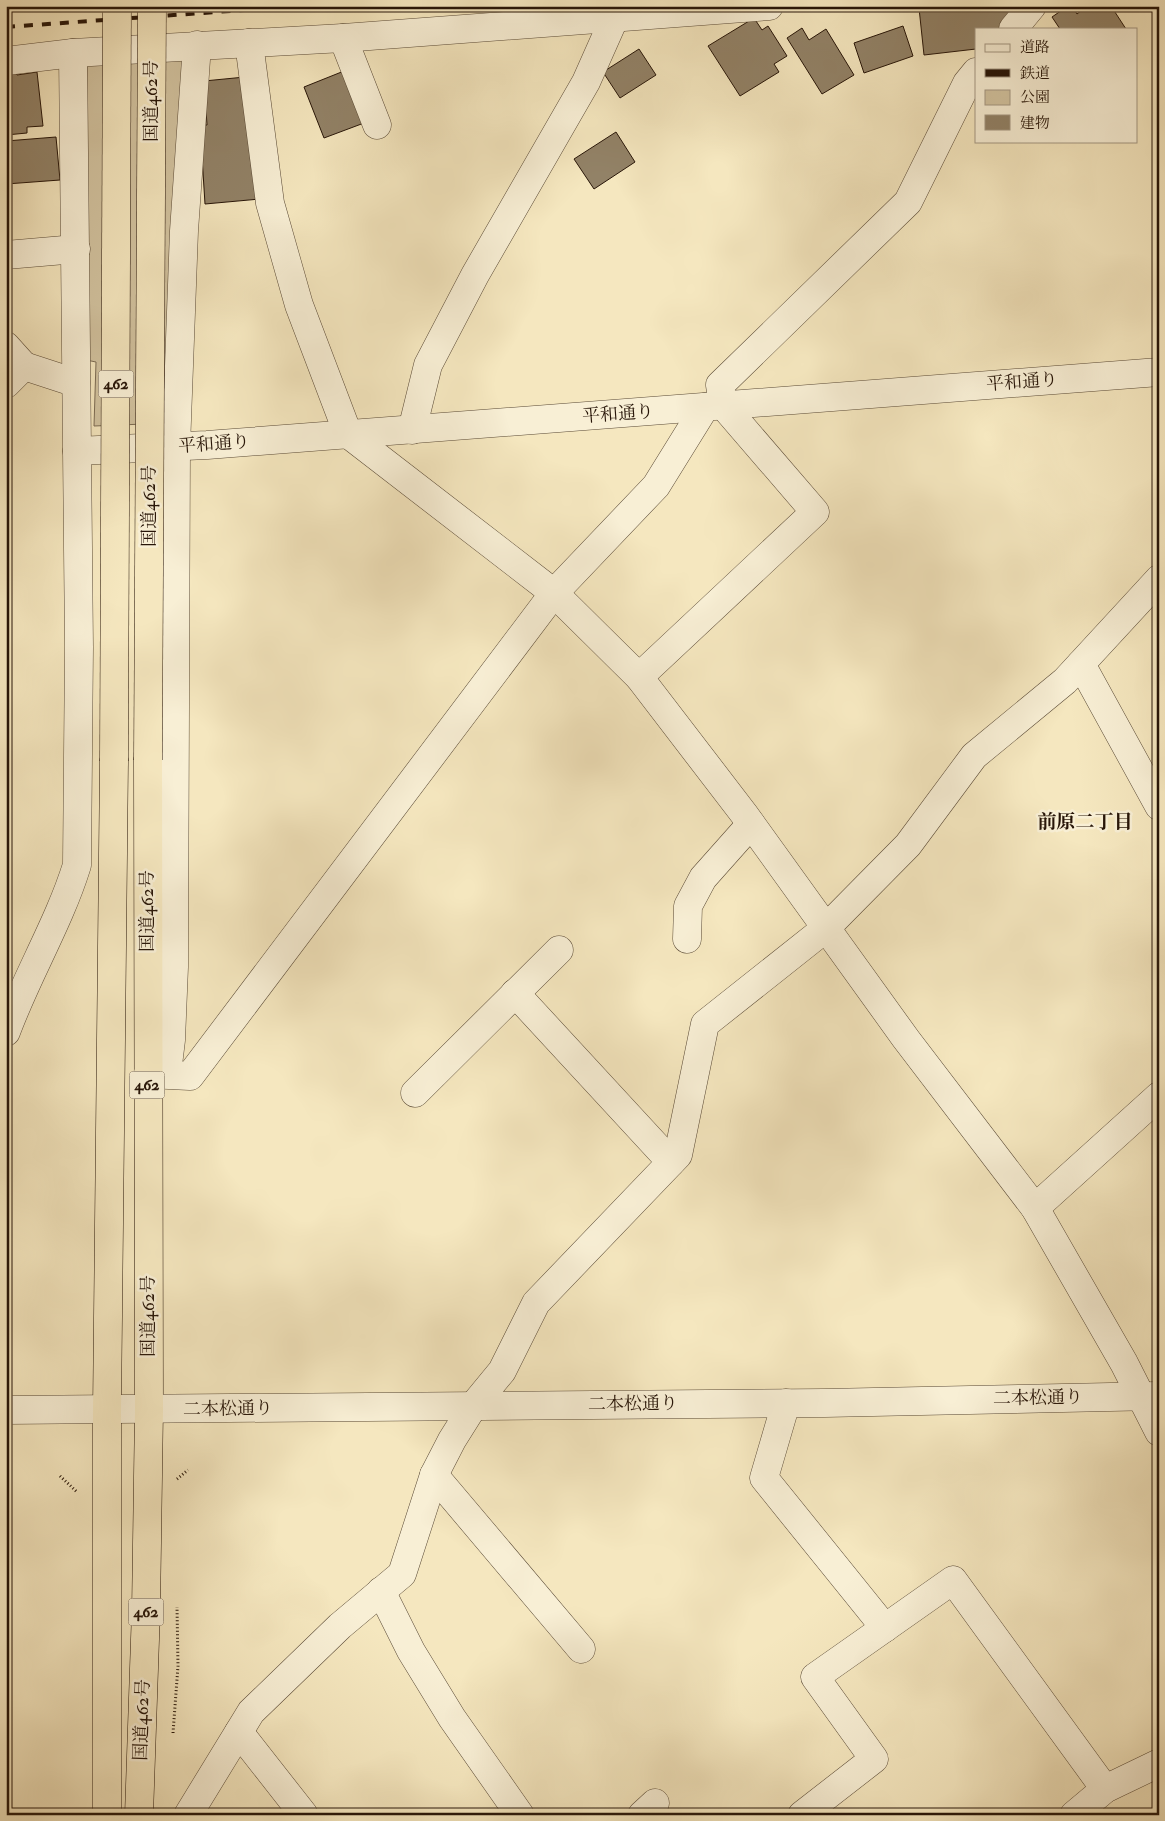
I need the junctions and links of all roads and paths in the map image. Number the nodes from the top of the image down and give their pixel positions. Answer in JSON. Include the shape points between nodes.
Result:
{"nodes":[{"id":1,"x":117,"y":6,"type":"edge"},
{"id":2,"x":152,"y":6,"type":"edge"},
{"id":3,"x":769,"y":6,"type":"edge"},
{"id":4,"x":1032,"y":6,"type":"edge"},
{"id":5,"x":614,"y":19,"type":"junction"},
{"id":6,"x":1014,"y":28,"type":"edge"},
{"id":7,"x":344,"y":38,"type":"junction"},
{"id":8,"x":249,"y":43,"type":"junction"},
{"id":9,"x":197,"y":45,"type":"junction"},
{"id":10,"x":73,"y":53,"type":"junction"},
{"id":11,"x":6,"y":61,"type":"edge"},
{"id":12,"x":975,"y":73,"type":"edge"},
{"id":13,"x":377,"y":125,"type":"dead end"},
{"id":14,"x":76,"y":249,"type":"junction"},
{"id":15,"x":6,"y":256,"type":"edge"},
{"id":16,"x":12,"y":366,"type":"edge"},
{"id":17,"x":1159,"y":372,"type":"edge"},
{"id":18,"x":76,"y":383,"type":"junction"},
{"id":19,"x":714,"y":406,"type":"junction"},
{"id":20,"x":412,"y":430,"type":"junction"},
{"id":21,"x":348,"y":434,"type":"junction"},
{"id":22,"x":176,"y":447,"type":"junction"},
{"id":23,"x":77,"y":452,"type":"junction"},
{"id":24,"x":1159,"y":579,"type":"edge"},
{"id":25,"x":554,"y":593,"type":"junction"},
{"id":26,"x":1081,"y":664,"type":"junction"},
{"id":27,"x":639,"y":677,"type":"junction"},
{"id":28,"x":1159,"y":806,"type":"edge"},
{"id":29,"x":751,"y":824,"type":"junction"},
{"id":30,"x":826,"y":928,"type":"junction"},
{"id":31,"x":687,"y":939,"type":"dead end"},
{"id":32,"x":559,"y":950,"type":"dead end"},
{"id":33,"x":13,"y":986,"type":"edge"},
{"id":34,"x":515,"y":993,"type":"junction"},
{"id":35,"x":6,"y":1032,"type":"edge"},
{"id":36,"x":168,"y":1075,"type":"junction"},
{"id":37,"x":415,"y":1093,"type":"dead end"},
{"id":38,"x":1159,"y":1096,"type":"edge"},
{"id":39,"x":671,"y":1162,"type":"junction"},
{"id":40,"x":1035,"y":1208,"type":"junction"},
{"id":41,"x":1149,"y":1396,"type":"edge"},
{"id":42,"x":786,"y":1403,"type":"junction"},
{"id":43,"x":474,"y":1405,"type":"junction"},
{"id":44,"x":6,"y":1410,"type":"edge"},
{"id":45,"x":107,"y":1410,"type":"junction"},
{"id":46,"x":148,"y":1410,"type":"junction"},
{"id":47,"x":1159,"y":1432,"type":"edge"},
{"id":48,"x":434,"y":1475,"type":"junction"},
{"id":49,"x":381,"y":1590,"type":"junction"},
{"id":50,"x":885,"y":1628,"type":"junction"},
{"id":51,"x":581,"y":1649,"type":"dead end"},
{"id":52,"x":239,"y":1732,"type":"junction"},
{"id":53,"x":1159,"y":1763,"type":"edge"},
{"id":54,"x":1105,"y":1790,"type":"junction"},
{"id":55,"x":107,"y":1815,"type":"edge"},
{"id":56,"x":139,"y":1815,"type":"edge"},
{"id":57,"x":188,"y":1815,"type":"edge"},
{"id":58,"x":304,"y":1815,"type":"edge"},
{"id":59,"x":520,"y":1815,"type":"edge"},
{"id":60,"x":802,"y":1815,"type":"edge"},
{"id":61,"x":1074,"y":1815,"type":"edge"}],
"edges":[{"from":1,"to":45,"type":"highway","name":"国道462号","number":"462","bridge":true},
{"from":2,"to":36,"type":"highway","name":"国道462号","number":"462","bridge":true,"via":[[148,760]]},
{"from":3,"to":5,"type":"street"},
{"from":4,"to":6,"type":"street"},
{"from":5,"to":7,"type":"street"},
{"from":5,"to":20,"type":"street","via":[[586,82],[475,274],[428,365]]},
{"from":7,"to":8,"type":"street"},
{"from":7,"to":13,"type":"street"},
{"from":8,"to":9,"type":"street"},
{"from":8,"to":21,"type":"street","via":[[270,203],[299,305]]},
{"from":9,"to":10,"type":"street"},
{"from":9,"to":22,"type":"street","via":[[184,231]]},
{"from":10,"to":11,"type":"street"},
{"from":10,"to":14,"type":"street"},
{"from":12,"to":19,"type":"street","via":[[967,83],[908,202],[720,385]]},
{"from":14,"to":15,"type":"street"},
{"from":14,"to":18,"type":"street"},
{"from":16,"to":18,"type":"street"},
{"from":17,"to":19,"type":"street","name":"平和通り"},
{"from":18,"to":23,"type":"street"},
{"from":19,"to":20,"type":"street","name":"平和通り"},
{"from":19,"to":25,"type":"street","via":[[656,486]]},
{"from":19,"to":27,"type":"street","via":[[815,512]]},
{"from":20,"to":21,"type":"street","name":"平和通り"},
{"from":21,"to":22,"type":"street","name":"平和通り"},
{"from":21,"to":25,"type":"street"},
{"from":22,"to":23,"type":"street","name":"平和通り"},
{"from":22,"to":36,"type":"street","via":[[174,967]]},
{"from":23,"to":33,"type":"street","via":[[77,865],[70,890]]},
{"from":24,"to":26,"type":"street"},
{"from":25,"to":27,"type":"street"},
{"from":25,"to":36,"type":"street"},
{"from":26,"to":28,"type":"street"},
{"from":26,"to":30,"type":"street","via":[[1066,681],[974,756],[908,846]]},
{"from":27,"to":29,"type":"street"},
{"from":29,"to":30,"type":"street"},
{"from":29,"to":31,"type":"street","via":[[704,878],[688,906]]},
{"from":30,"to":39,"type":"street","via":[[706,1024],[678,1155]]},
{"from":30,"to":40,"type":"street"},
{"from":32,"to":34,"type":"street"},
{"from":33,"to":35,"type":"street"},
{"from":34,"to":37,"type":"street"},
{"from":34,"to":39,"type":"street"},
{"from":36,"to":46,"type":"highway","name":"国道462号","number":"462"},
{"from":38,"to":40,"type":"street"},
{"from":39,"to":43,"type":"street","via":[[536,1303],[502,1371]]},
{"from":40,"to":41,"type":"street","via":[[1124,1362]]},
{"from":41,"to":42,"type":"street","name":"二本松通り"},
{"from":41,"to":47,"type":"street"},
{"from":42,"to":43,"type":"street","name":"二本松通り"},
{"from":42,"to":50,"type":"street","via":[[764,1478]]},
{"from":43,"to":46,"type":"street","name":"二本松通り"},
{"from":43,"to":48,"type":"street"},
{"from":44,"to":45,"type":"street","name":"二本松通り"},
{"from":45,"to":46,"type":"street","name":"二本松通り"},
{"from":45,"to":55,"type":"highway","name":"国道462号","number":"462"},
{"from":46,"to":56,"type":"highway","name":"国道462号","number":"462"},
{"from":48,"to":49,"type":"street","via":[[402,1574]]},
{"from":48,"to":51,"type":"street"},
{"from":49,"to":52,"type":"street","via":[[251,1712]]},
{"from":49,"to":59,"type":"street","via":[[416,1660]]},
{"from":50,"to":54,"type":"street","via":[[953,1580]]},
{"from":50,"to":60,"type":"street","via":[[815,1677],[874,1759]]},
{"from":52,"to":57,"type":"street"},
{"from":52,"to":58,"type":"street"},
{"from":53,"to":54,"type":"street"},
{"from":54,"to":61,"type":"street"}]}
